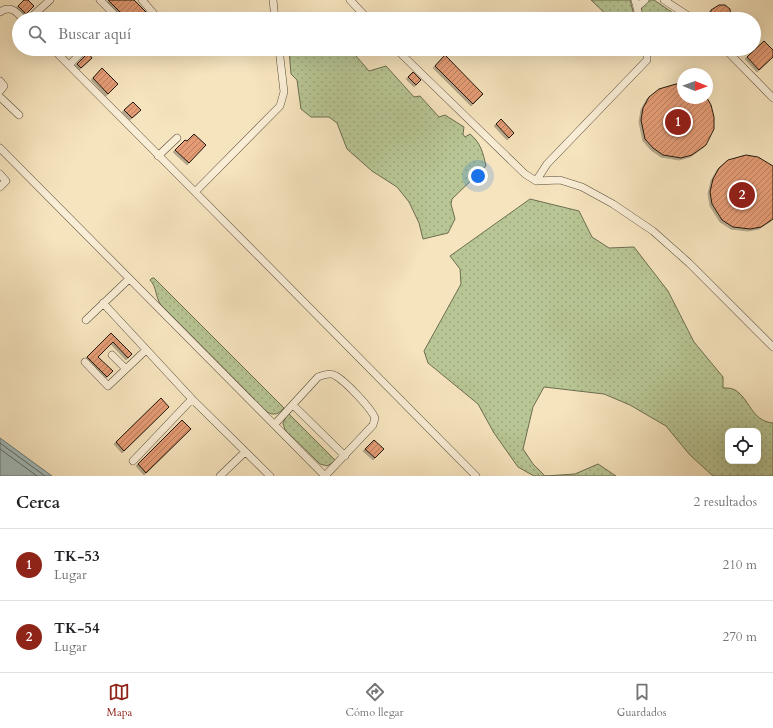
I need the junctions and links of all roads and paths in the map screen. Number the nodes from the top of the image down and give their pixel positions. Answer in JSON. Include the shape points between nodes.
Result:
{"nodes":[{"id":1,"x":50,"y":0,"type":"edge"},
{"id":2,"x":100,"y":0,"type":"edge"},
{"id":3,"x":142,"y":0,"type":"edge"},
{"id":4,"x":273,"y":0,"type":"edge"},
{"id":5,"x":350,"y":0,"type":"edge"},
{"id":6,"x":645,"y":0,"type":"edge"},
{"id":7,"x":664,"y":0,"type":"edge"},
{"id":8,"x":636,"y":4,"type":"edge"},
{"id":9,"x":0,"y":12,"type":"edge"},
{"id":10,"x":15,"y":12,"type":"edge"},
{"id":11,"x":37,"y":12,"type":"edge"},
{"id":12,"x":112,"y":12,"type":"edge"},
{"id":13,"x":152,"y":12,"type":"edge"},
{"id":14,"x":274,"y":12,"type":"edge"},
{"id":15,"x":361,"y":12,"type":"edge"},
{"id":16,"x":682,"y":12,"type":"edge"},
{"id":17,"x":60,"y":56,"type":"edge"},
{"id":18,"x":78,"y":56,"type":"edge"},
{"id":19,"x":280,"y":56,"type":"edge"},
{"id":20,"x":403,"y":56,"type":"edge"},
{"id":21,"x":647,"y":56,"type":"edge"},
{"id":22,"x":732,"y":56,"type":"edge"},
{"id":23,"x":69,"y":65,"type":"junction"},
{"id":24,"x":0,"y":81,"type":"edge"},
{"id":25,"x":0,"y":91,"type":"edge"},
{"id":26,"x":0,"y":97,"type":"edge"},
{"id":27,"x":773,"y":98,"type":"edge"},
{"id":28,"x":19,"y":115,"type":"dead end"},
{"id":29,"x":177,"y":138,"type":"dead end"},
{"id":30,"x":0,"y":148,"type":"edge"},
{"id":31,"x":158,"y":156,"type":"junction"},
{"id":32,"x":0,"y":174,"type":"edge"},
{"id":33,"x":536,"y":181,"type":"junction"},
{"id":34,"x":0,"y":187,"type":"edge"},
{"id":35,"x":195,"y":192,"type":"junction"},
{"id":36,"x":129,"y":279,"type":"junction"},
{"id":37,"x":103,"y":303,"type":"junction"},
{"id":38,"x":86,"y":320,"type":"dead end"},
{"id":39,"x":773,"y":348,"type":"edge"},
{"id":40,"x":146,"y":350,"type":"junction"},
{"id":41,"x":112,"y":355,"type":"dead end"},
{"id":42,"x":85,"y":362,"type":"dead end"},
{"id":43,"x":126,"y":369,"type":"junction"},
{"id":44,"x":192,"y":399,"type":"junction"},
{"id":45,"x":293,"y":405,"type":"junction"},
{"id":46,"x":275,"y":424,"type":"junction"},
{"id":47,"x":246,"y":452,"type":"junction"},
{"id":48,"x":345,"y":456,"type":"junction"},
{"id":49,"x":133,"y":461,"type":"dead end"},
{"id":50,"x":220,"y":476,"type":"edge"},
{"id":51,"x":270,"y":476,"type":"edge"},
{"id":52,"x":325,"y":476,"type":"edge"},
{"id":53,"x":476,"y":476,"type":"edge"}],
"edges":[{"from":1,"to":11,"type":"street"},
{"from":2,"to":12,"type":"street"},
{"from":3,"to":13,"type":"street"},
{"from":4,"to":14,"type":"street"},
{"from":5,"to":15,"type":"street"},
{"from":6,"to":8,"type":"street"},
{"from":7,"to":16,"type":"street"},
{"from":9,"to":10,"type":"street","via":[[6,9]]},
{"from":17,"to":23,"type":"street"},
{"from":18,"to":23,"type":"street"},
{"from":19,"to":35,"type":"street","via":[[284,92],[280,106]]},
{"from":20,"to":33,"type":"street","via":[[525,174]]},
{"from":21,"to":33,"type":"street","via":[[647,60],[547,164]]},
{"from":22,"to":27,"type":"street"},
{"from":23,"to":31,"type":"street"},
{"from":24,"to":25,"type":"street","via":[[4,86]]},
{"from":26,"to":28,"type":"street"},
{"from":29,"to":31,"type":"street"},
{"from":30,"to":36,"type":"street"},
{"from":31,"to":35,"type":"street"},
{"from":32,"to":34,"type":"street","via":[[6,181]]},
{"from":33,"to":39,"type":"street","via":[[560,180],[582,187],[653,231],[689,263]]},
{"from":35,"to":53,"type":"street"},
{"from":36,"to":37,"type":"street"},
{"from":36,"to":46,"type":"street"},
{"from":37,"to":38,"type":"street"},
{"from":37,"to":40,"type":"street"},
{"from":40,"to":43,"type":"street"},
{"from":40,"to":44,"type":"street"},
{"from":41,"to":43,"type":"street"},
{"from":42,"to":43,"type":"street","via":[[108,386]]},
{"from":44,"to":47,"type":"street"},
{"from":44,"to":49,"type":"street"},
{"from":45,"to":46,"type":"street"},
{"from":45,"to":48,"type":"street"},
{"from":45,"to":48,"type":"street","via":[[318,377],[325,374],[335,375],[372,410],[375,418],[373,425]]},
{"from":46,"to":52,"type":"street"},
{"from":47,"to":50,"type":"street"},
{"from":47,"to":51,"type":"street"},
{"from":48,"to":52,"type":"street"}]}
